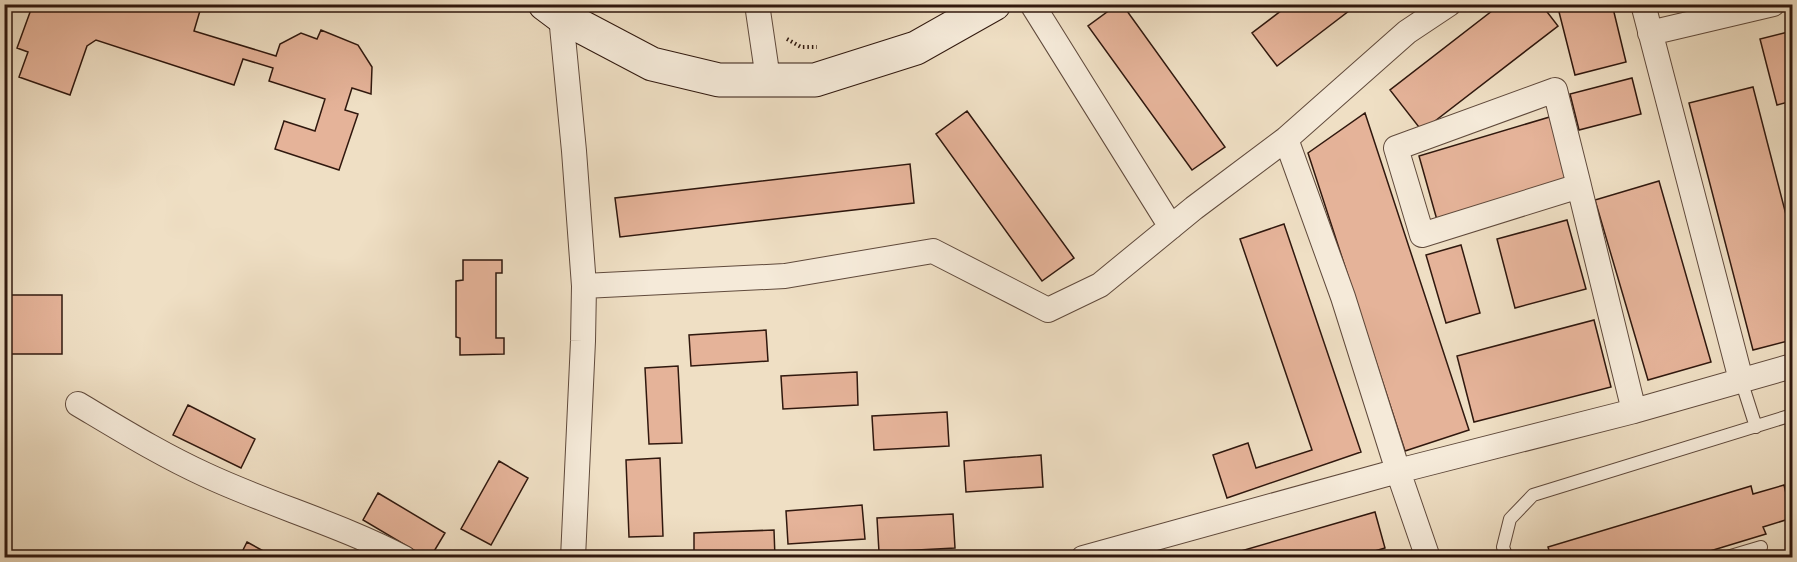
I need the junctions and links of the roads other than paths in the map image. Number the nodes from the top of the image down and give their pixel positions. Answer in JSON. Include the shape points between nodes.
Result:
{"nodes":[{"id":1,"x":757,"y":4,"type":"edge"},
{"id":2,"x":994,"y":4,"type":"edge"},
{"id":3,"x":1032,"y":4,"type":"edge"},
{"id":4,"x":1449,"y":4,"type":"edge"},
{"id":5,"x":1642,"y":4,"type":"edge"},
{"id":6,"x":1773,"y":4,"type":"edge"},
{"id":7,"x":553,"y":10,"type":"edge"},
{"id":8,"x":1650,"y":33,"type":"junction"},
{"id":9,"x":768,"y":80,"type":"junction"},
{"id":10,"x":1286,"y":139,"type":"junction"},
{"id":11,"x":1579,"y":186,"type":"junction"},
{"id":12,"x":1171,"y":227,"type":"junction"},
{"id":13,"x":584,"y":286,"type":"junction"},
{"id":14,"x":1792,"y":366,"type":"edge"},
{"id":15,"x":1741,"y":380,"type":"junction"},
{"id":16,"x":78,"y":404,"type":"dead end"},
{"id":17,"x":1634,"y":411,"type":"junction"},
{"id":18,"x":1792,"y":416,"type":"edge"},
{"id":19,"x":1756,"y":427,"type":"junction"},
{"id":20,"x":1398,"y":471,"type":"junction"},
{"id":21,"x":1761,"y":547,"type":"dead end"},
{"id":22,"x":404,"y":558,"type":"edge"},
{"id":23,"x":573,"y":558,"type":"edge"},
{"id":24,"x":1083,"y":558,"type":"edge"},
{"id":25,"x":1428,"y":558,"type":"edge"},
{"id":26,"x":1506,"y":558,"type":"edge"},
{"id":27,"x":1724,"y":558,"type":"edge"}],
"edges":[{"from":1,"to":9,"type":"street"},
{"from":2,"to":9,"type":"main road","via":[[916,48],[815,80]]},
{"from":3,"to":12,"type":"street"},
{"from":4,"to":10,"type":"street","via":[[1407,32]]},
{"from":5,"to":8,"type":"street"},
{"from":6,"to":8,"type":"street"},
{"from":7,"to":9,"type":"main road","via":[[651,64],[719,80]]},
{"from":7,"to":13,"type":"street","via":[[576,174]]},
{"from":8,"to":15,"type":"street"},
{"from":10,"to":12,"type":"street"},
{"from":10,"to":20,"type":"street","via":[[1344,297]]},
{"from":11,"to":11,"type":"street","via":[[1422,235],[1396,148],[1555,90]]},
{"from":11,"to":17,"type":"street"},
{"from":12,"to":13,"type":"street","via":[[1100,285],[1048,310],[933,251],[785,276]]},
{"from":13,"to":23,"type":"street"},
{"from":14,"to":15,"type":"street"},
{"from":15,"to":17,"type":"street"},
{"from":15,"to":19,"type":"lane"},
{"from":16,"to":22,"type":"street","via":[[206,475]]},
{"from":17,"to":20,"type":"street"},
{"from":18,"to":19,"type":"lane"},
{"from":19,"to":26,"type":"lane","via":[[1533,495],[1510,519],[1503,547]]},
{"from":20,"to":24,"type":"street"},
{"from":20,"to":25,"type":"street"},
{"from":21,"to":27,"type":"lane"}]}
